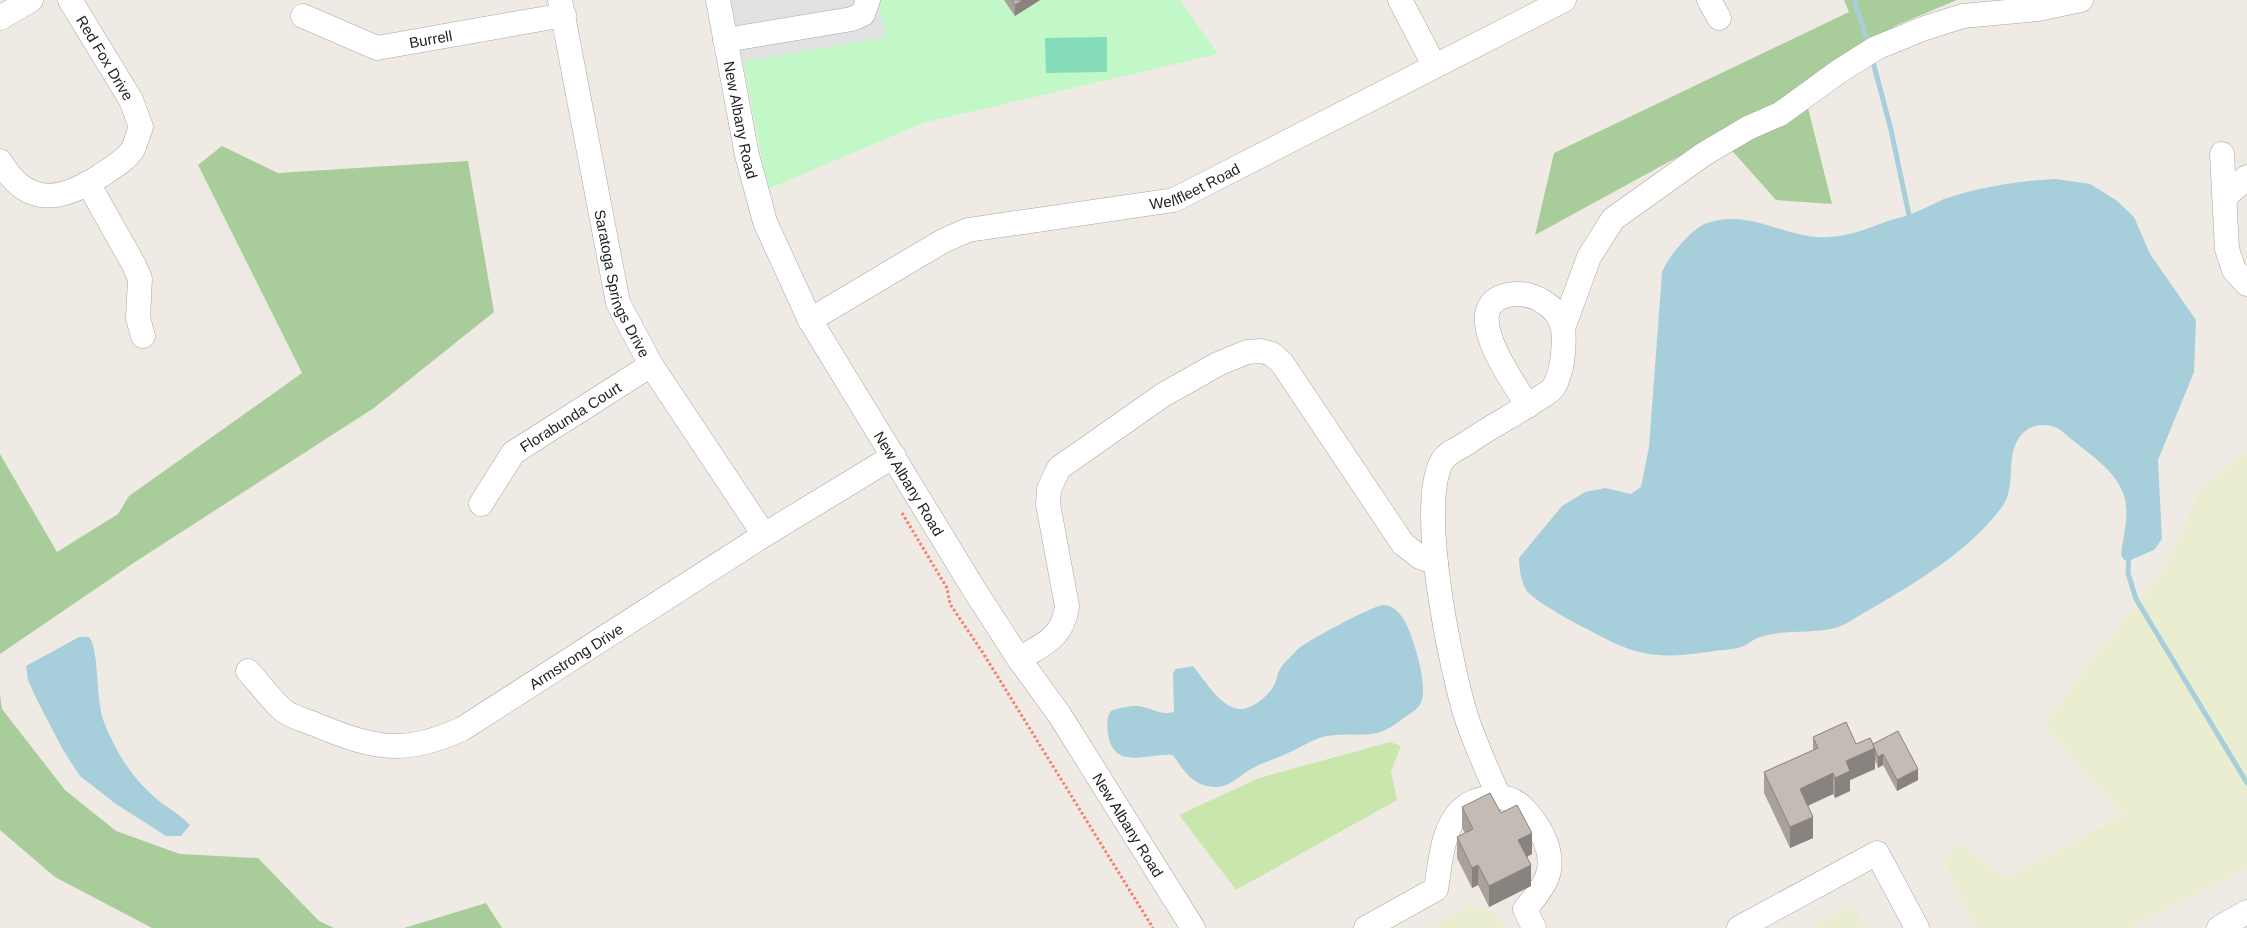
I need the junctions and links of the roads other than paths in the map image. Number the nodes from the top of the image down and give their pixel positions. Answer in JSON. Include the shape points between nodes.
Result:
{"nodes":[{"id":1,"x":31,"y":0,"type":"edge"},
{"id":2,"x":70,"y":0,"type":"edge"},
{"id":3,"x":718,"y":0,"type":"edge"},
{"id":4,"x":868,"y":0,"type":"edge"},
{"id":5,"x":1400,"y":0,"type":"edge"},
{"id":6,"x":1564,"y":0,"type":"edge"},
{"id":7,"x":2081,"y":0,"type":"edge"},
{"id":8,"x":562,"y":8,"type":"edge"},
{"id":9,"x":303,"y":16,"type":"dead end"},
{"id":10,"x":0,"y":18,"type":"edge"},
{"id":11,"x":725,"y":40,"type":"junction"},
{"id":12,"x":1434,"y":65,"type":"junction"},
{"id":13,"x":2222,"y":154,"type":"dead end"},
{"id":14,"x":0,"y":161,"type":"edge"},
{"id":15,"x":2247,"y":177,"type":"edge"},
{"id":16,"x":88,"y":183,"type":"junction"},
{"id":17,"x":2224,"y":197,"type":"junction"},
{"id":18,"x":2247,"y":284,"type":"edge"},
{"id":19,"x":810,"y":320,"type":"junction"},
{"id":20,"x":1563,"y":328,"type":"junction"},
{"id":21,"x":143,"y":336,"type":"dead end"},
{"id":22,"x":651,"y":365,"type":"junction"},
{"id":23,"x":1528,"y":406,"type":"junction"},
{"id":24,"x":894,"y":456,"type":"junction"},
{"id":25,"x":481,"y":504,"type":"dead end"},
{"id":26,"x":764,"y":535,"type":"junction"},
{"id":27,"x":1436,"y":563,"type":"junction"},
{"id":28,"x":1019,"y":659,"type":"junction"},
{"id":29,"x":248,"y":671,"type":"dead end"},
{"id":30,"x":1499,"y":797,"type":"junction"},
{"id":31,"x":2247,"y":912,"type":"edge"},
{"id":32,"x":1193,"y":928,"type":"edge"},
{"id":33,"x":1366,"y":928,"type":"edge"},
{"id":34,"x":1534,"y":928,"type":"edge"},
{"id":35,"x":1739,"y":928,"type":"edge"},
{"id":36,"x":1917,"y":928,"type":"edge"},
{"id":37,"x":2219,"y":928,"type":"edge"}],
"edges":[{"from":1,"to":10,"type":"street"},
{"from":2,"to":16,"type":"street","name":"Red Fox Drive","via":[[131,100],[141,127],[132,149],[113,167]]},
{"from":3,"to":11,"type":"street","name":"New Albany Road"},
{"from":4,"to":11,"type":"street","via":[[864,14],[852,19]]},
{"from":5,"to":12,"type":"street"},
{"from":6,"to":12,"type":"street","name":"Wellfleet Road"},
{"from":7,"to":20,"type":"street","via":[[2038,9],[1963,16],[1876,48],[1780,114],[1748,128],[1704,154],[1613,219],[1589,257]]},
{"from":8,"to":9,"type":"street","name":"Burrell","via":[[377,48]]},
{"from":8,"to":22,"type":"street","name":"Saratoga Springs Drive","via":[[618,303]]},
{"from":11,"to":19,"type":"street","name":"New Albany Road","via":[[747,155],[765,222]]},
{"from":12,"to":19,"type":"street","name":"Wellfleet Road","via":[[1174,200],[968,230],[942,241]]},
{"from":13,"to":17,"type":"street"},
{"from":14,"to":16,"type":"street","name":"Red Fox Drive","via":[[8,175],[25,189],[45,197],[62,195]]},
{"from":15,"to":17,"type":"street"},
{"from":16,"to":21,"type":"street","via":[[140,280],[138,318]]},
{"from":17,"to":18,"type":"street","via":[[2227,249],[2234,270]]},
{"from":19,"to":24,"type":"street","name":"New Albany Road"},
{"from":20,"to":23,"type":"street","via":[[1564,349],[1553,388]]},
{"from":20,"to":23,"type":"street","via":[[1556,314],[1544,302],[1524,294],[1506,295],[1492,304],[1485,320],[1488,336]]},
{"from":22,"to":25,"type":"street","name":"Florabunda Court","via":[[513,453]]},
{"from":22,"to":26,"type":"street","name":"Saratoga Springs Drive"},
{"from":23,"to":27,"type":"street","via":[[1446,457],[1435,477]]},
{"from":24,"to":26,"type":"street","name":"Armstrong Drive"},
{"from":24,"to":28,"type":"street","name":"New Albany Road"},
{"from":26,"to":29,"type":"street","name":"Armstrong Drive","via":[[462,729],[436,741],[408,747],[378,746],[348,738],[285,711]]},
{"from":27,"to":28,"type":"street","via":[[1403,544],[1282,363],[1272,354],[1247,352],[1225,360],[1163,395],[1059,468],[1051,484],[1048,504],[1067,606],[1065,622],[1056,635]]},
{"from":27,"to":30,"type":"street","via":[[1444,618],[1465,713]]},
{"from":28,"to":32,"type":"street","name":"New Albany Road","via":[[1059,714]]},
{"from":30,"to":33,"type":"street","via":[[1481,799],[1461,810],[1448,830],[1436,889]]},
{"from":30,"to":34,"type":"street","via":[[1520,804],[1541,832],[1549,851],[1549,871],[1525,908]]},
{"from":31,"to":37,"type":"street"},
{"from":35,"to":36,"type":"street","via":[[1877,854]]}]}
